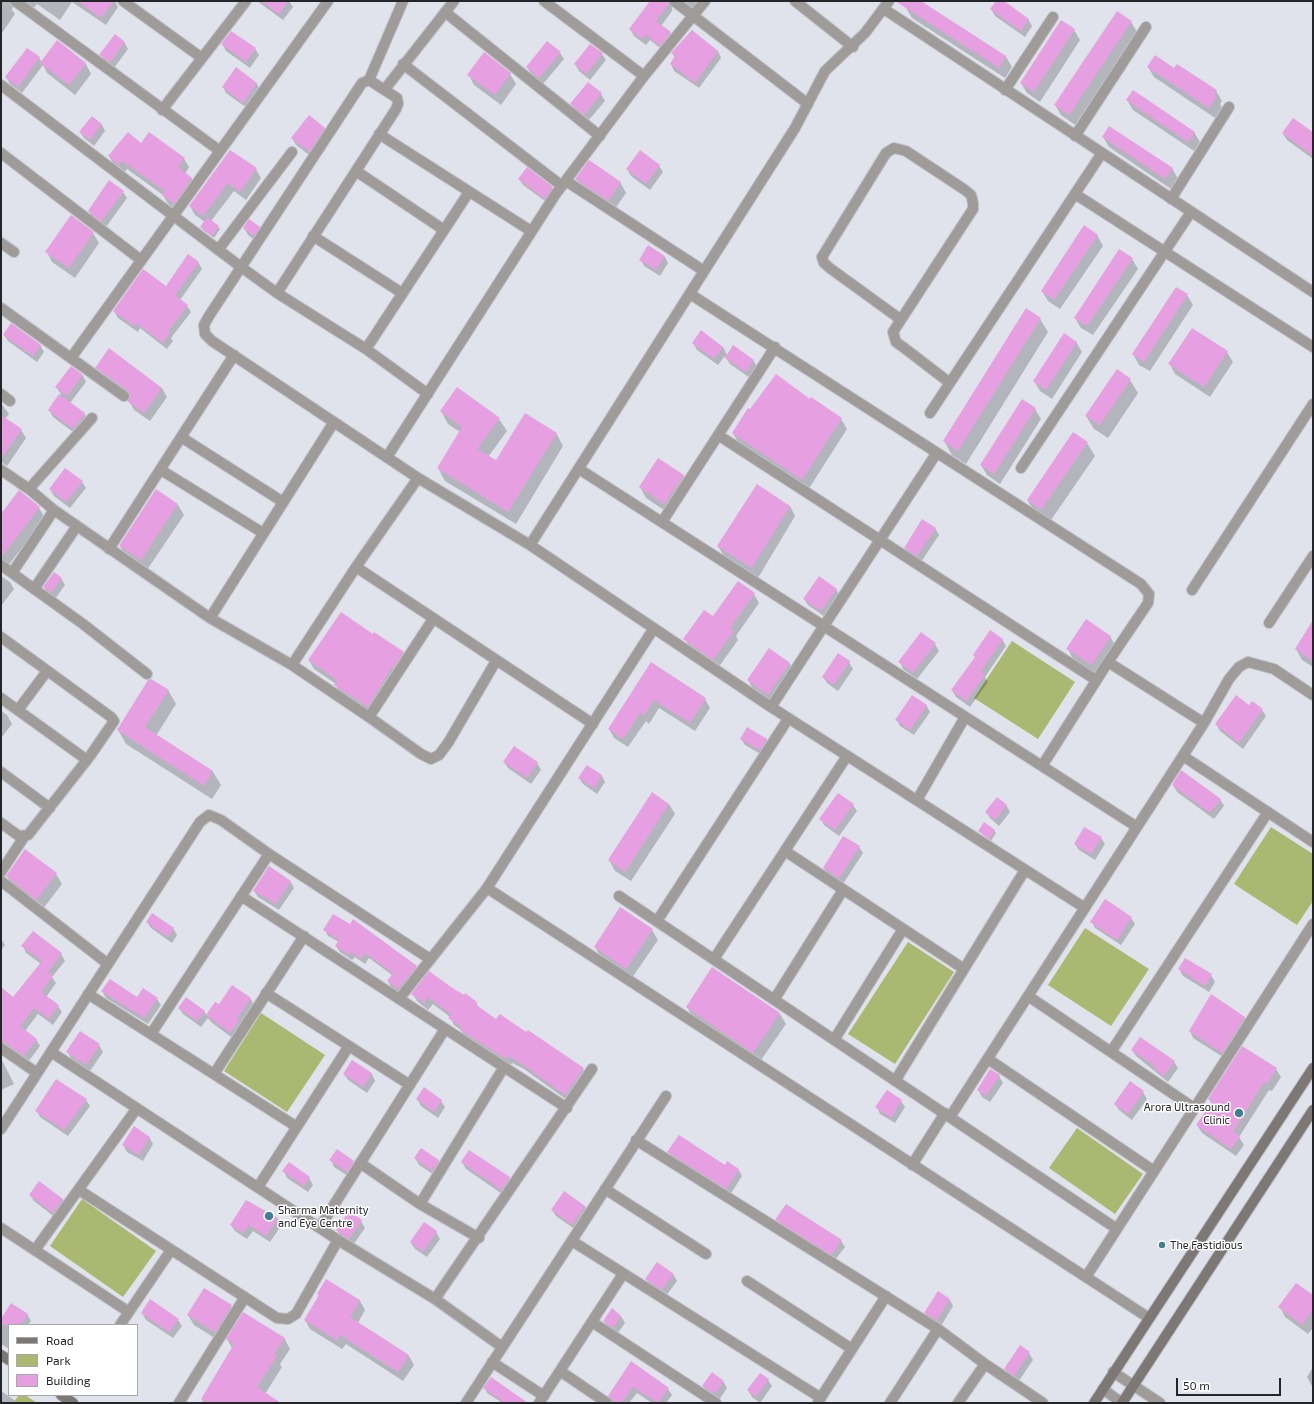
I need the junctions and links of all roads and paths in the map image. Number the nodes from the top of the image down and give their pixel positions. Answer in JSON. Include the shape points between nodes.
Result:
{"nodes":[{"id":1,"x":15,"y":1,"type":"edge"},
{"id":2,"x":123,"y":1,"type":"edge"},
{"id":3,"x":328,"y":1,"type":"edge"},
{"id":4,"x":403,"y":1,"type":"edge"},
{"id":5,"x":454,"y":1,"type":"edge"},
{"id":6,"x":544,"y":1,"type":"edge"},
{"id":7,"x":674,"y":1,"type":"edge"},
{"id":8,"x":705,"y":1,"type":"edge"},
{"id":9,"x":795,"y":1,"type":"edge"},
{"id":10,"x":244,"y":2,"type":"edge"},
{"id":11,"x":887,"y":5,"type":"edge"},
{"id":12,"x":445,"y":12,"type":"junction"},
{"id":13,"x":694,"y":15,"type":"junction"},
{"id":14,"x":1053,"y":17,"type":"dead end"},
{"id":15,"x":1146,"y":27,"type":"dead end"},
{"id":16,"x":852,"y":47,"type":"junction"},
{"id":17,"x":202,"y":58,"type":"junction"},
{"id":18,"x":403,"y":64,"type":"junction"},
{"id":19,"x":644,"y":76,"type":"junction"},
{"id":20,"x":369,"y":80,"type":"junction"},
{"id":21,"x":1,"y":85,"type":"edge"},
{"id":22,"x":384,"y":89,"type":"junction"},
{"id":23,"x":1005,"y":90,"type":"junction"},
{"id":24,"x":808,"y":104,"type":"junction"},
{"id":25,"x":1229,"y":106,"type":"dead end"},
{"id":26,"x":162,"y":110,"type":"junction"},
{"id":27,"x":379,"y":134,"type":"junction"},
{"id":28,"x":600,"y":136,"type":"junction"},
{"id":29,"x":1076,"y":136,"type":"junction"},
{"id":30,"x":220,"y":151,"type":"junction"},
{"id":31,"x":292,"y":152,"type":"dead end"},
{"id":32,"x":1,"y":153,"type":"edge"},
{"id":33,"x":1102,"y":153,"type":"junction"},
{"id":34,"x":356,"y":171,"type":"junction"},
{"id":35,"x":564,"y":184,"type":"junction"},
{"id":36,"x":469,"y":192,"type":"junction"},
{"id":37,"x":1075,"y":194,"type":"junction"},
{"id":38,"x":1171,"y":199,"type":"junction"},
{"id":39,"x":1192,"y":212,"type":"junction"},
{"id":40,"x":173,"y":216,"type":"junction"},
{"id":41,"x":444,"y":230,"type":"junction"},
{"id":42,"x":531,"y":231,"type":"junction"},
{"id":43,"x":314,"y":236,"type":"junction"},
{"id":44,"x":1,"y":243,"type":"edge"},
{"id":45,"x":218,"y":250,"type":"junction"},
{"id":46,"x":14,"y":252,"type":"dead end"},
{"id":47,"x":1165,"y":252,"type":"junction"},
{"id":48,"x":141,"y":260,"type":"junction"},
{"id":49,"x":241,"y":267,"type":"junction"},
{"id":50,"x":704,"y":271,"type":"junction"},
{"id":51,"x":1313,"y":292,"type":"edge"},
{"id":52,"x":277,"y":293,"type":"junction"},
{"id":53,"x":402,"y":293,"type":"junction"},
{"id":54,"x":690,"y":294,"type":"junction"},
{"id":55,"x":1,"y":308,"type":"edge"},
{"id":56,"x":900,"y":319,"type":"junction"},
{"id":57,"x":775,"y":347,"type":"junction"},
{"id":58,"x":1313,"y":347,"type":"edge"},
{"id":59,"x":366,"y":349,"type":"junction"},
{"id":60,"x":234,"y":355,"type":"junction"},
{"id":61,"x":71,"y":358,"type":"junction"},
{"id":62,"x":950,"y":383,"type":"junction"},
{"id":63,"x":1,"y":394,"type":"edge"},
{"id":64,"x":428,"y":394,"type":"junction"},
{"id":65,"x":124,"y":396,"type":"dead end"},
{"id":66,"x":10,"y":401,"type":"dead end"},
{"id":67,"x":1313,"y":404,"type":"edge"},
{"id":68,"x":930,"y":414,"type":"dead end"},
{"id":69,"x":92,"y":418,"type":"dead end"},
{"id":70,"x":334,"y":422,"type":"junction"},
{"id":71,"x":718,"y":435,"type":"junction"},
{"id":72,"x":181,"y":437,"type":"junction"},
{"id":73,"x":936,"y":454,"type":"junction"},
{"id":74,"x":387,"y":457,"type":"junction"},
{"id":75,"x":1021,"y":468,"type":"dead end"},
{"id":76,"x":579,"y":469,"type":"junction"},
{"id":77,"x":1,"y":470,"type":"edge"},
{"id":78,"x":161,"y":470,"type":"junction"},
{"id":79,"x":418,"y":478,"type":"junction"},
{"id":80,"x":29,"y":489,"type":"junction"},
{"id":81,"x":283,"y":502,"type":"junction"},
{"id":82,"x":54,"y":510,"type":"junction"},
{"id":83,"x":662,"y":522,"type":"junction"},
{"id":84,"x":77,"y":526,"type":"junction"},
{"id":85,"x":263,"y":533,"type":"junction"},
{"id":86,"x":879,"y":540,"type":"junction"},
{"id":87,"x":530,"y":545,"type":"junction"},
{"id":88,"x":109,"y":549,"type":"junction"},
{"id":89,"x":1313,"y":556,"type":"edge"},
{"id":90,"x":1,"y":565,"type":"edge"},
{"id":91,"x":356,"y":567,"type":"junction"},
{"id":92,"x":12,"y":573,"type":"junction"},
{"id":93,"x":34,"y":589,"type":"junction"},
{"id":94,"x":1192,"y":590,"type":"dead end"},
{"id":95,"x":210,"y":618,"type":"junction"},
{"id":96,"x":433,"y":619,"type":"junction"},
{"id":97,"x":1269,"y":623,"type":"dead end"},
{"id":98,"x":823,"y":626,"type":"junction"},
{"id":99,"x":654,"y":628,"type":"junction"},
{"id":100,"x":1,"y":637,"type":"edge"},
{"id":101,"x":496,"y":661,"type":"junction"},
{"id":102,"x":1108,"y":662,"type":"junction"},
{"id":103,"x":292,"y":666,"type":"junction"},
{"id":104,"x":47,"y":671,"type":"junction"},
{"id":105,"x":147,"y":674,"type":"dead end"},
{"id":106,"x":1096,"y":680,"type":"junction"},
{"id":107,"x":1313,"y":695,"type":"edge"},
{"id":108,"x":1,"y":698,"type":"edge"},
{"id":109,"x":770,"y":707,"type":"junction"},
{"id":110,"x":18,"y":710,"type":"junction"},
{"id":111,"x":369,"y":716,"type":"junction"},
{"id":112,"x":965,"y":716,"type":"junction"},
{"id":113,"x":788,"y":718,"type":"junction"},
{"id":114,"x":1204,"y":723,"type":"junction"},
{"id":115,"x":593,"y":724,"type":"junction"},
{"id":116,"x":847,"y":756,"type":"junction"},
{"id":117,"x":1183,"y":756,"type":"junction"},
{"id":118,"x":87,"y":760,"type":"junction"},
{"id":119,"x":1042,"y":766,"type":"junction"},
{"id":120,"x":1,"y":772,"type":"edge"},
{"id":121,"x":916,"y":800,"type":"junction"},
{"id":122,"x":50,"y":808,"type":"junction"},
{"id":123,"x":1268,"y":812,"type":"junction"},
{"id":124,"x":1,"y":823,"type":"edge"},
{"id":125,"x":1138,"y":827,"type":"junction"},
{"id":126,"x":24,"y":837,"type":"junction"},
{"id":127,"x":1313,"y":842,"type":"edge"},
{"id":128,"x":785,"y":851,"type":"junction"},
{"id":129,"x":269,"y":854,"type":"junction"},
{"id":130,"x":1025,"y":870,"type":"junction"},
{"id":131,"x":1,"y":872,"type":"edge"},
{"id":132,"x":1,"y":881,"type":"edge"},
{"id":133,"x":486,"y":888,"type":"junction"},
{"id":134,"x":843,"y":890,"type":"junction"},
{"id":135,"x":242,"y":896,"type":"junction"},
{"id":136,"x":619,"y":896,"type":"dead end"},
{"id":137,"x":1085,"y":908,"type":"junction"},
{"id":138,"x":657,"y":921,"type":"junction"},
{"id":139,"x":1313,"y":924,"type":"edge"},
{"id":140,"x":903,"y":929,"type":"junction"},
{"id":141,"x":304,"y":936,"type":"junction"},
{"id":142,"x":430,"y":959,"type":"junction"},
{"id":143,"x":714,"y":959,"type":"junction"},
{"id":144,"x":108,"y":964,"type":"junction"},
{"id":145,"x":964,"y":969,"type":"junction"},
{"id":146,"x":266,"y":993,"type":"junction"},
{"id":147,"x":88,"y":994,"type":"junction"},
{"id":148,"x":1028,"y":996,"type":"junction"},
{"id":149,"x":399,"y":999,"type":"junction"},
{"id":150,"x":774,"y":1000,"type":"junction"},
{"id":151,"x":445,"y":1029,"type":"junction"},
{"id":152,"x":152,"y":1034,"type":"junction"},
{"id":153,"x":834,"y":1040,"type":"junction"},
{"id":154,"x":349,"y":1046,"type":"junction"},
{"id":155,"x":1,"y":1048,"type":"edge"},
{"id":156,"x":51,"y":1052,"type":"junction"},
{"id":157,"x":1111,"y":1052,"type":"junction"},
{"id":158,"x":988,"y":1059,"type":"junction"},
{"id":159,"x":504,"y":1067,"type":"junction"},
{"id":160,"x":1313,"y":1068,"type":"edge"},
{"id":161,"x":592,"y":1069,"type":"dead end"},
{"id":162,"x":37,"y":1073,"type":"junction"},
{"id":163,"x":214,"y":1074,"type":"junction"},
{"id":164,"x":895,"y":1081,"type":"junction"},
{"id":165,"x":410,"y":1085,"type":"junction"},
{"id":166,"x":666,"y":1096,"type":"dead end"},
{"id":167,"x":137,"y":1108,"type":"junction"},
{"id":168,"x":567,"y":1108,"type":"junction"},
{"id":169,"x":1194,"y":1108,"type":"junction"},
{"id":170,"x":1313,"y":1110,"type":"edge"},
{"id":171,"x":948,"y":1115,"type":"junction"},
{"id":172,"x":297,"y":1127,"type":"junction"},
{"id":173,"x":1,"y":1130,"type":"edge"},
{"id":174,"x":636,"y":1140,"type":"junction"},
{"id":175,"x":360,"y":1163,"type":"junction"},
{"id":176,"x":912,"y":1165,"type":"junction"},
{"id":177,"x":1154,"y":1171,"type":"junction"},
{"id":178,"x":258,"y":1188,"type":"junction"},
{"id":179,"x":606,"y":1189,"type":"junction"},
{"id":180,"x":79,"y":1190,"type":"junction"},
{"id":181,"x":420,"y":1204,"type":"junction"},
{"id":182,"x":1,"y":1228,"type":"edge"},
{"id":183,"x":320,"y":1228,"type":"junction"},
{"id":184,"x":1117,"y":1229,"type":"junction"},
{"id":185,"x":479,"y":1238,"type":"junction"},
{"id":186,"x":338,"y":1240,"type":"junction"},
{"id":187,"x":572,"y":1241,"type":"junction"},
{"id":188,"x":35,"y":1250,"type":"junction"},
{"id":189,"x":171,"y":1250,"type":"junction"},
{"id":190,"x":706,"y":1254,"type":"dead end"},
{"id":191,"x":624,"y":1274,"type":"junction"},
{"id":192,"x":1086,"y":1277,"type":"junction"},
{"id":193,"x":747,"y":1280,"type":"dead end"},
{"id":194,"x":886,"y":1296,"type":"junction"},
{"id":195,"x":245,"y":1298,"type":"junction"},
{"id":196,"x":435,"y":1300,"type":"junction"},
{"id":197,"x":129,"y":1312,"type":"junction"},
{"id":198,"x":1149,"y":1318,"type":"junction"},
{"id":199,"x":592,"y":1322,"type":"junction"},
{"id":200,"x":121,"y":1324,"type":"edge"},
{"id":201,"x":938,"y":1329,"type":"junction"},
{"id":202,"x":502,"y":1347,"type":"junction"},
{"id":203,"x":852,"y":1349,"type":"junction"},
{"id":204,"x":492,"y":1362,"type":"junction"},
{"id":205,"x":985,"y":1364,"type":"junction"},
{"id":206,"x":560,"y":1372,"type":"junction"},
{"id":207,"x":1114,"y":1372,"type":"junction"},
{"id":208,"x":1133,"y":1385,"type":"junction"},
{"id":209,"x":1103,"y":1389,"type":"junction"},
{"id":210,"x":1029,"y":1399,"type":"edge"},
{"id":211,"x":541,"y":1400,"type":"edge"},
{"id":212,"x":819,"y":1400,"type":"edge"},
{"id":213,"x":179,"y":1403,"type":"edge"},
{"id":214,"x":466,"y":1403,"type":"edge"},
{"id":215,"x":607,"y":1403,"type":"edge"},
{"id":216,"x":716,"y":1403,"type":"edge"},
{"id":217,"x":890,"y":1403,"type":"edge"},
{"id":218,"x":958,"y":1403,"type":"edge"},
{"id":219,"x":1043,"y":1403,"type":"edge"},
{"id":220,"x":1094,"y":1403,"type":"edge"},
{"id":221,"x":1122,"y":1403,"type":"edge"},
{"id":222,"x":1160,"y":1403,"type":"edge"}],
"edges":[{"from":1,"to":26,"type":"street"},
{"from":2,"to":17,"type":"street"},
{"from":3,"to":30,"type":"street"},
{"from":4,"to":20,"type":"street"},
{"from":5,"to":12,"type":"street"},
{"from":6,"to":19,"type":"street"},
{"from":7,"to":13,"type":"street"},
{"from":8,"to":13,"type":"street"},
{"from":9,"to":16,"type":"street"},
{"from":10,"to":17,"type":"street"},
{"from":11,"to":16,"type":"street"},
{"from":11,"to":23,"type":"street"},
{"from":12,"to":18,"type":"street"},
{"from":12,"to":28,"type":"street"},
{"from":13,"to":19,"type":"street"},
{"from":13,"to":24,"type":"street"},
{"from":14,"to":23,"type":"street"},
{"from":15,"to":29,"type":"street"},
{"from":16,"to":24,"type":"street","via":[[825,71]]},
{"from":17,"to":26,"type":"street"},
{"from":18,"to":22,"type":"street"},
{"from":18,"to":35,"type":"street"},
{"from":19,"to":28,"type":"street"},
{"from":20,"to":22,"type":"street"},
{"from":20,"to":49,"type":"street","via":[[362,83]]},
{"from":21,"to":40,"type":"street"},
{"from":22,"to":27,"type":"street","via":[[397,98],[398,104]]},
{"from":23,"to":29,"type":"street"},
{"from":24,"to":50,"type":"street"},
{"from":25,"to":38,"type":"street"},
{"from":26,"to":30,"type":"street"},
{"from":27,"to":34,"type":"street"},
{"from":27,"to":36,"type":"street"},
{"from":28,"to":35,"type":"street"},
{"from":29,"to":33,"type":"street"},
{"from":30,"to":40,"type":"street"},
{"from":31,"to":45,"type":"street"},
{"from":32,"to":48,"type":"street"},
{"from":33,"to":37,"type":"street"},
{"from":33,"to":38,"type":"street"},
{"from":34,"to":41,"type":"street"},
{"from":34,"to":43,"type":"street"},
{"from":35,"to":42,"type":"street"},
{"from":35,"to":50,"type":"street"},
{"from":36,"to":41,"type":"street"},
{"from":36,"to":42,"type":"street"},
{"from":37,"to":47,"type":"street"},
{"from":37,"to":62,"type":"street"},
{"from":38,"to":39,"type":"street"},
{"from":39,"to":47,"type":"street"},
{"from":39,"to":51,"type":"street"},
{"from":40,"to":45,"type":"street"},
{"from":40,"to":48,"type":"street"},
{"from":41,"to":53,"type":"street"},
{"from":42,"to":64,"type":"street"},
{"from":43,"to":52,"type":"street"},
{"from":43,"to":53,"type":"street"},
{"from":44,"to":46,"type":"street"},
{"from":45,"to":49,"type":"street"},
{"from":47,"to":58,"type":"street"},
{"from":47,"to":75,"type":"street"},
{"from":48,"to":61,"type":"street"},
{"from":49,"to":52,"type":"street"},
{"from":49,"to":60,"type":"street","via":[[204,325],[205,334],[212,341]]},
{"from":50,"to":54,"type":"street"},
{"from":52,"to":59,"type":"street"},
{"from":53,"to":59,"type":"street"},
{"from":54,"to":57,"type":"street"},
{"from":54,"to":76,"type":"street"},
{"from":55,"to":61,"type":"street"},
{"from":56,"to":56,"type":"street","via":[[831,269],[822,257],[886,153],[894,148],[906,151],[966,190],[973,202],[972,209]]},
{"from":56,"to":62,"type":"street","via":[[893,332],[896,342]]},
{"from":57,"to":71,"type":"street"},
{"from":57,"to":73,"type":"street"},
{"from":59,"to":64,"type":"street"},
{"from":60,"to":70,"type":"street"},
{"from":60,"to":72,"type":"street"},
{"from":61,"to":65,"type":"street"},
{"from":62,"to":68,"type":"street"},
{"from":63,"to":66,"type":"street"},
{"from":64,"to":74,"type":"street"},
{"from":67,"to":94,"type":"street"},
{"from":69,"to":80,"type":"street"},
{"from":70,"to":74,"type":"street"},
{"from":70,"to":81,"type":"street"},
{"from":71,"to":83,"type":"street"},
{"from":71,"to":86,"type":"street"},
{"from":72,"to":78,"type":"street"},
{"from":72,"to":81,"type":"street"},
{"from":73,"to":86,"type":"street"},
{"from":73,"to":102,"type":"street","via":[[1140,584],[1149,594],[1148,603]]},
{"from":74,"to":79,"type":"street"},
{"from":76,"to":83,"type":"street"},
{"from":76,"to":87,"type":"street"},
{"from":77,"to":80,"type":"street"},
{"from":78,"to":85,"type":"street"},
{"from":78,"to":88,"type":"street"},
{"from":79,"to":87,"type":"street"},
{"from":79,"to":91,"type":"street"},
{"from":80,"to":82,"type":"street"},
{"from":81,"to":85,"type":"street"},
{"from":82,"to":84,"type":"street"},
{"from":82,"to":92,"type":"street"},
{"from":83,"to":98,"type":"street"},
{"from":84,"to":88,"type":"street"},
{"from":84,"to":93,"type":"street"},
{"from":85,"to":95,"type":"street"},
{"from":86,"to":98,"type":"street"},
{"from":86,"to":106,"type":"street"},
{"from":87,"to":99,"type":"street"},
{"from":88,"to":95,"type":"street"},
{"from":89,"to":97,"type":"street"},
{"from":90,"to":92,"type":"street"},
{"from":91,"to":96,"type":"street"},
{"from":91,"to":103,"type":"street"},
{"from":92,"to":93,"type":"street"},
{"from":93,"to":105,"type":"street"},
{"from":95,"to":103,"type":"street"},
{"from":96,"to":101,"type":"street"},
{"from":96,"to":111,"type":"street"},
{"from":98,"to":109,"type":"street"},
{"from":98,"to":112,"type":"street"},
{"from":99,"to":109,"type":"street"},
{"from":99,"to":115,"type":"street"},
{"from":100,"to":104,"type":"street"},
{"from":101,"to":111,"type":"street","via":[[448,742],[439,755],[432,759],[421,754]]},
{"from":101,"to":115,"type":"street"},
{"from":102,"to":106,"type":"street"},
{"from":102,"to":114,"type":"street"},
{"from":103,"to":111,"type":"street"},
{"from":104,"to":110,"type":"street"},
{"from":104,"to":118,"type":"street","via":[[113,719],[113,723]]},
{"from":106,"to":119,"type":"street"},
{"from":107,"to":114,"type":"street","via":[[1274,669],[1248,662],[1239,667],[1229,679]]},
{"from":108,"to":110,"type":"street"},
{"from":109,"to":113,"type":"street"},
{"from":110,"to":118,"type":"street"},
{"from":112,"to":119,"type":"street"},
{"from":112,"to":121,"type":"street"},
{"from":113,"to":116,"type":"street"},
{"from":113,"to":138,"type":"street"},
{"from":114,"to":117,"type":"street"},
{"from":115,"to":133,"type":"street"},
{"from":116,"to":121,"type":"street"},
{"from":116,"to":128,"type":"street"},
{"from":117,"to":123,"type":"street"},
{"from":117,"to":125,"type":"street"},
{"from":118,"to":122,"type":"street"},
{"from":119,"to":125,"type":"street"},
{"from":120,"to":122,"type":"street"},
{"from":121,"to":130,"type":"street"},
{"from":122,"to":126,"type":"street"},
{"from":123,"to":127,"type":"street"},
{"from":123,"to":157,"type":"street"},
{"from":124,"to":126,"type":"street","via":[[15,834]]},
{"from":125,"to":137,"type":"street"},
{"from":126,"to":131,"type":"street"},
{"from":128,"to":134,"type":"street"},
{"from":128,"to":143,"type":"street"},
{"from":129,"to":135,"type":"street"},
{"from":129,"to":142,"type":"street"},
{"from":129,"to":144,"type":"street","via":[[221,820],[209,815],[200,822]]},
{"from":130,"to":137,"type":"street"},
{"from":130,"to":145,"type":"street"},
{"from":132,"to":144,"type":"street"},
{"from":133,"to":142,"type":"street"},
{"from":133,"to":176,"type":"street"},
{"from":134,"to":140,"type":"street"},
{"from":134,"to":150,"type":"street"},
{"from":135,"to":141,"type":"street"},
{"from":135,"to":152,"type":"street"},
{"from":136,"to":138,"type":"street"},
{"from":137,"to":148,"type":"street"},
{"from":138,"to":143,"type":"street"},
{"from":139,"to":169,"type":"street"},
{"from":140,"to":145,"type":"street"},
{"from":140,"to":153,"type":"street"},
{"from":141,"to":146,"type":"street"},
{"from":141,"to":149,"type":"street"},
{"from":142,"to":149,"type":"street"},
{"from":143,"to":150,"type":"street"},
{"from":144,"to":147,"type":"street"},
{"from":145,"to":164,"type":"street"},
{"from":146,"to":154,"type":"street"},
{"from":146,"to":163,"type":"street"},
{"from":147,"to":152,"type":"street"},
{"from":147,"to":156,"type":"street"},
{"from":148,"to":157,"type":"street"},
{"from":148,"to":158,"type":"street"},
{"from":149,"to":151,"type":"street"},
{"from":150,"to":153,"type":"street"},
{"from":151,"to":159,"type":"street"},
{"from":151,"to":165,"type":"street"},
{"from":152,"to":163,"type":"street"},
{"from":153,"to":164,"type":"street"},
{"from":154,"to":165,"type":"street"},
{"from":154,"to":172,"type":"street"},
{"from":155,"to":162,"type":"street"},
{"from":156,"to":162,"type":"street"},
{"from":156,"to":167,"type":"street"},
{"from":157,"to":169,"type":"street"},
{"from":158,"to":171,"type":"street"},
{"from":158,"to":177,"type":"street"},
{"from":159,"to":168,"type":"street"},
{"from":159,"to":181,"type":"street"},
{"from":160,"to":198,"type":"street"},
{"from":161,"to":168,"type":"street"},
{"from":162,"to":173,"type":"street"},
{"from":163,"to":172,"type":"street"},
{"from":164,"to":171,"type":"street"},
{"from":165,"to":175,"type":"street"},
{"from":166,"to":174,"type":"street"},
{"from":167,"to":178,"type":"street"},
{"from":167,"to":180,"type":"street"},
{"from":168,"to":185,"type":"street"},
{"from":169,"to":177,"type":"street"},
{"from":170,"to":208,"type":"street"},
{"from":171,"to":176,"type":"street"},
{"from":171,"to":184,"type":"street"},
{"from":172,"to":178,"type":"street"},
{"from":174,"to":179,"type":"street"},
{"from":174,"to":194,"type":"street"},
{"from":175,"to":181,"type":"street"},
{"from":175,"to":183,"type":"street"},
{"from":176,"to":192,"type":"street"},
{"from":177,"to":184,"type":"street"},
{"from":178,"to":183,"type":"street"},
{"from":179,"to":187,"type":"street"},
{"from":179,"to":190,"type":"street"},
{"from":180,"to":188,"type":"street"},
{"from":180,"to":189,"type":"street"},
{"from":181,"to":185,"type":"street"},
{"from":182,"to":188,"type":"street"},
{"from":183,"to":186,"type":"street"},
{"from":184,"to":192,"type":"street"},
{"from":185,"to":196,"type":"street"},
{"from":186,"to":195,"type":"street","via":[[296,1314],[288,1320],[277,1318]]},
{"from":186,"to":196,"type":"street"},
{"from":187,"to":191,"type":"street"},
{"from":187,"to":202,"type":"street"},
{"from":188,"to":197,"type":"street"},
{"from":189,"to":195,"type":"street"},
{"from":189,"to":197,"type":"street"},
{"from":191,"to":199,"type":"street"},
{"from":191,"to":212,"type":"street"},
{"from":192,"to":198,"type":"street"},
{"from":193,"to":203,"type":"street"},
{"from":194,"to":201,"type":"street"},
{"from":194,"to":203,"type":"street"},
{"from":195,"to":213,"type":"street"},
{"from":196,"to":202,"type":"street"},
{"from":197,"to":200,"type":"street"},
{"from":198,"to":207,"type":"street"},
{"from":199,"to":206,"type":"street"},
{"from":199,"to":216,"type":"street"},
{"from":201,"to":205,"type":"street"},
{"from":201,"to":217,"type":"street"},
{"from":202,"to":204,"type":"street"},
{"from":203,"to":212,"type":"street"},
{"from":204,"to":211,"type":"street"},
{"from":204,"to":214,"type":"street"},
{"from":205,"to":210,"type":"street"},
{"from":205,"to":218,"type":"street"},
{"from":206,"to":211,"type":"street"},
{"from":206,"to":215,"type":"street"},
{"from":207,"to":208,"type":"street"},
{"from":207,"to":209,"type":"street"},
{"from":208,"to":221,"type":"street"},
{"from":208,"to":222,"type":"street"},
{"from":209,"to":220,"type":"street"},
{"from":209,"to":221,"type":"street"},
{"from":210,"to":219,"type":"street"}]}
